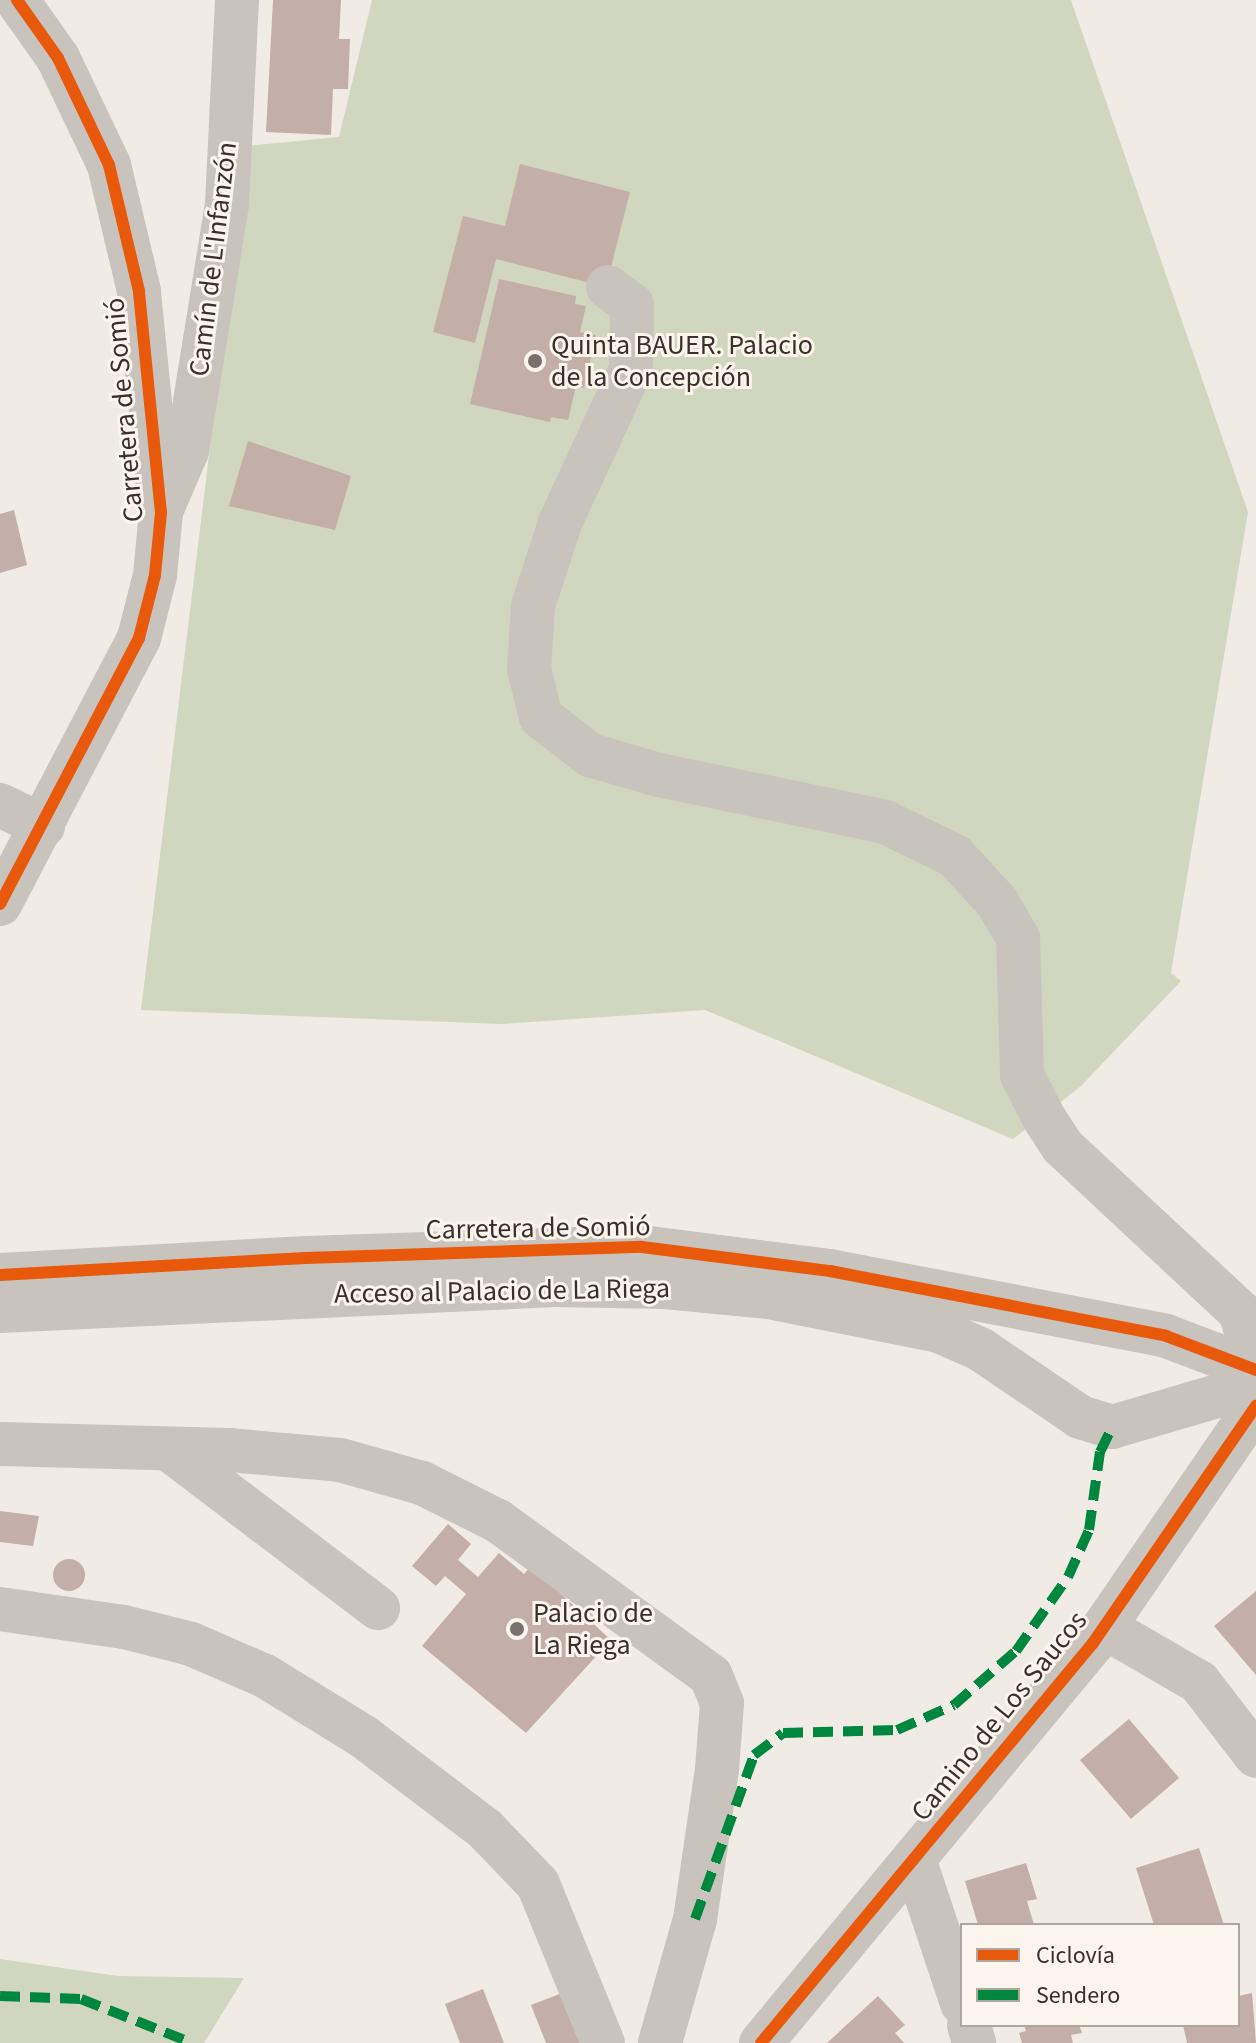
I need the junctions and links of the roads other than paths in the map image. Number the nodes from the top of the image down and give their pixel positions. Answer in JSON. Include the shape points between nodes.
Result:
{"nodes":[{"id":1,"x":17,"y":0,"type":"edge"},
{"id":2,"x":237,"y":0,"type":"edge"},
{"id":3,"x":608,"y":287,"type":"dead end"},
{"id":4,"x":161,"y":513,"type":"junction"},
{"id":5,"x":0,"y":805,"type":"edge"},
{"id":6,"x":43,"y":826,"type":"junction"},
{"id":7,"x":0,"y":904,"type":"edge"},
{"id":8,"x":0,"y":1275,"type":"edge"},
{"id":9,"x":0,"y":1311,"type":"edge"},
{"id":10,"x":1256,"y":1363,"type":"edge"},
{"id":11,"x":1256,"y":1370,"type":"edge"},
{"id":12,"x":1256,"y":1397,"type":"edge"},
{"id":13,"x":1256,"y":1406,"type":"edge"},
{"id":14,"x":0,"y":1444,"type":"edge"},
{"id":15,"x":171,"y":1451,"type":"junction"},
{"id":16,"x":378,"y":1608,"type":"dead end"},
{"id":17,"x":0,"y":1609,"type":"edge"},
{"id":18,"x":1104,"y":1627,"type":"junction"},
{"id":19,"x":1256,"y":1756,"type":"edge"},
{"id":20,"x":914,"y":1859,"type":"junction"},
{"id":21,"x":960,"y":1997,"type":"edge"},
{"id":22,"x":603,"y":2043,"type":"edge"},
{"id":23,"x":660,"y":2043,"type":"edge"},
{"id":24,"x":761,"y":2043,"type":"edge"}],
"edges":[{"from":1,"to":4,"type":"street","name":"Carretera de Somió","via":[[58,58],[109,165],[139,291]]},
{"from":2,"to":4,"type":"street","name":"Camín de L'Infanzón","via":[[227,204],[187,451]]},
{"from":3,"to":10,"type":"street","via":[[632,305],[631,369],[560,523],[533,606],[529,669],[541,717],[590,755],[659,775],[885,822],[955,856],[997,902],[1018,938],[1022,1075],[1044,1118],[1062,1146],[1240,1312]]},
{"from":4,"to":6,"type":"street","name":"Carretera de Somió","via":[[155,575],[139,638]]},
{"from":5,"to":6,"type":"street"},
{"from":6,"to":7,"type":"street","name":"Carretera de Somió"},
{"from":8,"to":11,"type":"street","name":"Carretera de Somió","via":[[642,1247],[830,1271],[1166,1336]]},
{"from":9,"to":12,"type":"street","name":"Acceso al Palacio de La Riega","via":[[555,1285],[665,1287],[768,1297],[939,1331],[980,1349],[1080,1417],[1112,1427],[1231,1392]]},
{"from":13,"to":18,"type":"street","name":"Camino de Los Saucos"},
{"from":14,"to":15,"type":"street"},
{"from":15,"to":16,"type":"street"},
{"from":15,"to":23,"type":"street","via":[[340,1460],[422,1483],[498,1521],[711,1676],[722,1703],[715,1784],[695,1919]]},
{"from":17,"to":22,"type":"street","via":[[124,1627],[191,1644],[265,1676],[364,1737],[485,1829],[538,1884]]},
{"from":18,"to":19,"type":"street","via":[[1199,1682]]},
{"from":18,"to":20,"type":"street","name":"Camino de Los Saucos"},
{"from":20,"to":21,"type":"street"},
{"from":20,"to":24,"type":"street","name":"Camino de Los Saucos"}]}
